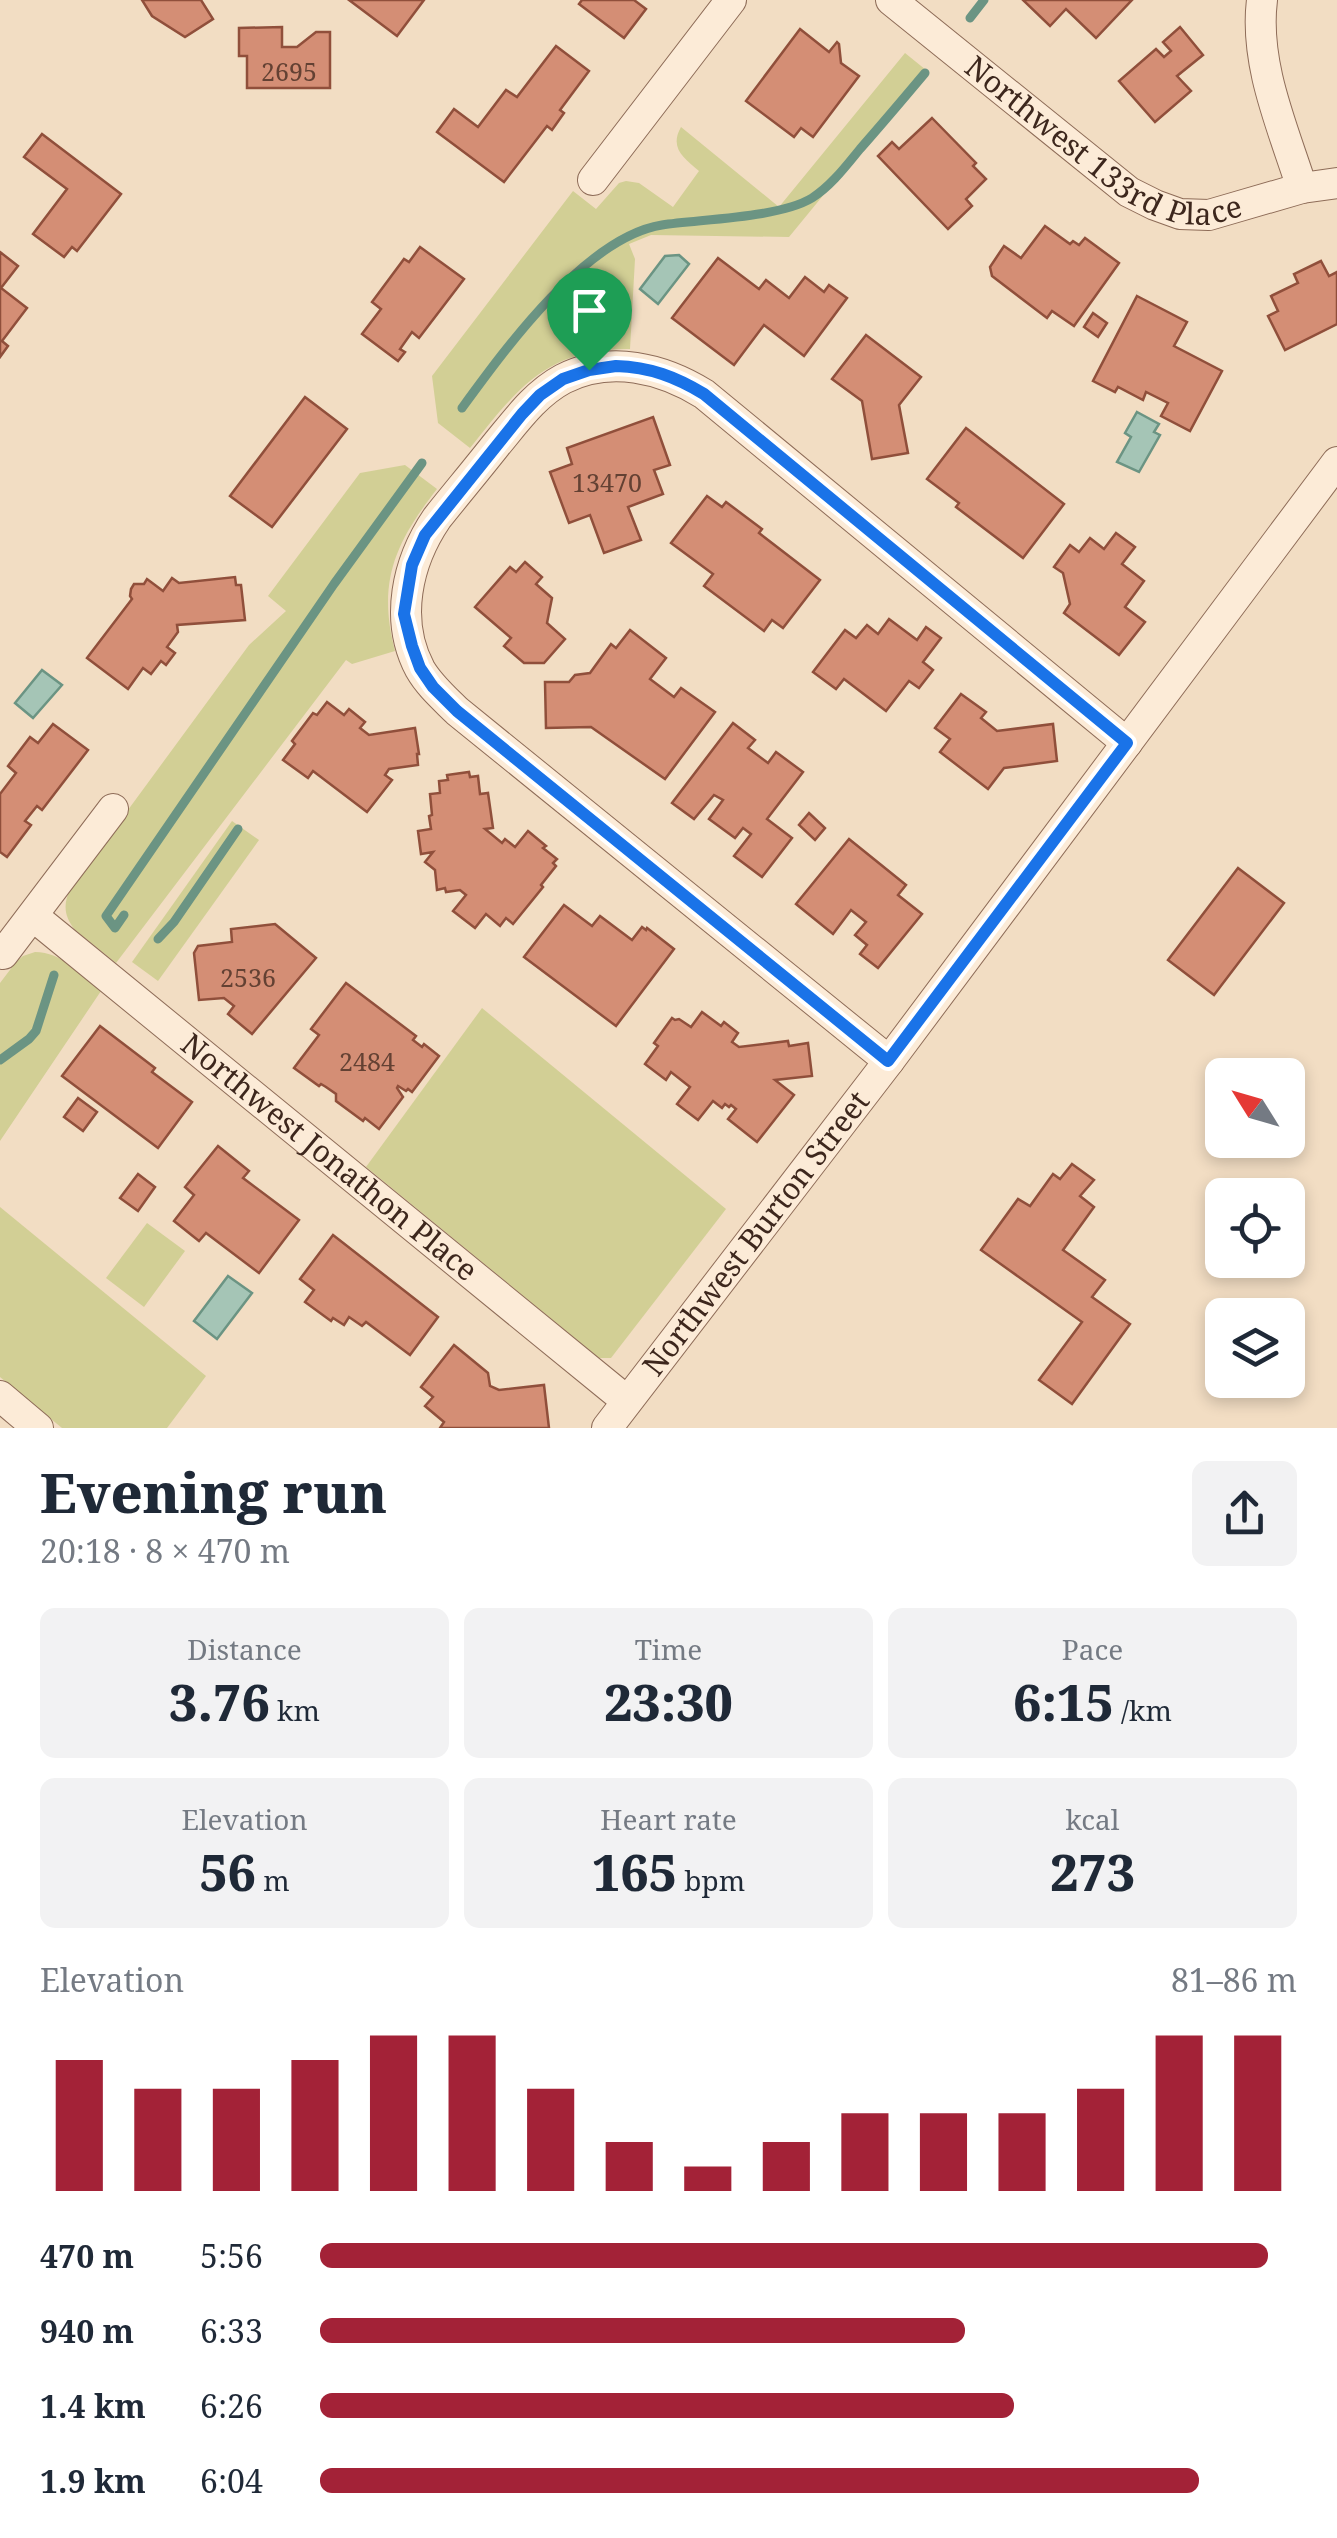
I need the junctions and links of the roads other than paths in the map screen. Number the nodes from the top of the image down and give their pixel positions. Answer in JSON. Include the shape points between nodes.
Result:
{"nodes":[{"id":1,"x":731,"y":0,"type":"edge"},
{"id":2,"x":891,"y":0,"type":"edge"},
{"id":3,"x":1262,"y":0,"type":"edge"},
{"id":4,"x":593,"y":180,"type":"dead end"},
{"id":5,"x":1337,"y":183,"type":"edge"},
{"id":6,"x":1302,"y":188,"type":"junction"},
{"id":7,"x":1337,"y":462,"type":"edge"},
{"id":8,"x":1127,"y":743,"type":"junction"},
{"id":9,"x":113,"y":808,"type":"dead end"},
{"id":10,"x":33,"y":916,"type":"junction"},
{"id":11,"x":3,"y":954,"type":"dead end"},
{"id":12,"x":888,"y":1061,"type":"junction"},
{"id":13,"x":0,"y":1396,"type":"edge"},
{"id":14,"x":627,"y":1401,"type":"junction"},
{"id":15,"x":28,"y":1425,"type":"edge"},
{"id":16,"x":607,"y":1428,"type":"edge"}],
"edges":[{"from":1,"to":4,"type":"street"},
{"from":2,"to":6,"type":"street","name":"Northwest 133rd Place","via":[[1155,206],[1209,215]]},
{"from":3,"to":6,"type":"street","via":[[1262,50]]},
{"from":5,"to":6,"type":"street","name":"Northwest 133rd Place"},
{"from":7,"to":8,"type":"street","name":"Northwest Burton Street"},
{"from":8,"to":12,"type":"street","name":"Northwest Burton Street"},
{"from":8,"to":12,"type":"street","via":[[718,405],[664,374],[616,366],[563,379],[522,414],[437,518],[412,565],[404,614],[420,668],[433,687]]},
{"from":9,"to":10,"type":"street"},
{"from":10,"to":11,"type":"street"},
{"from":10,"to":14,"type":"street","name":"Northwest Jonathon Place"},
{"from":12,"to":14,"type":"street","name":"Northwest Burton Street"},
{"from":13,"to":15,"type":"street"},
{"from":14,"to":16,"type":"street","name":"Northwest Burton Street"}]}
